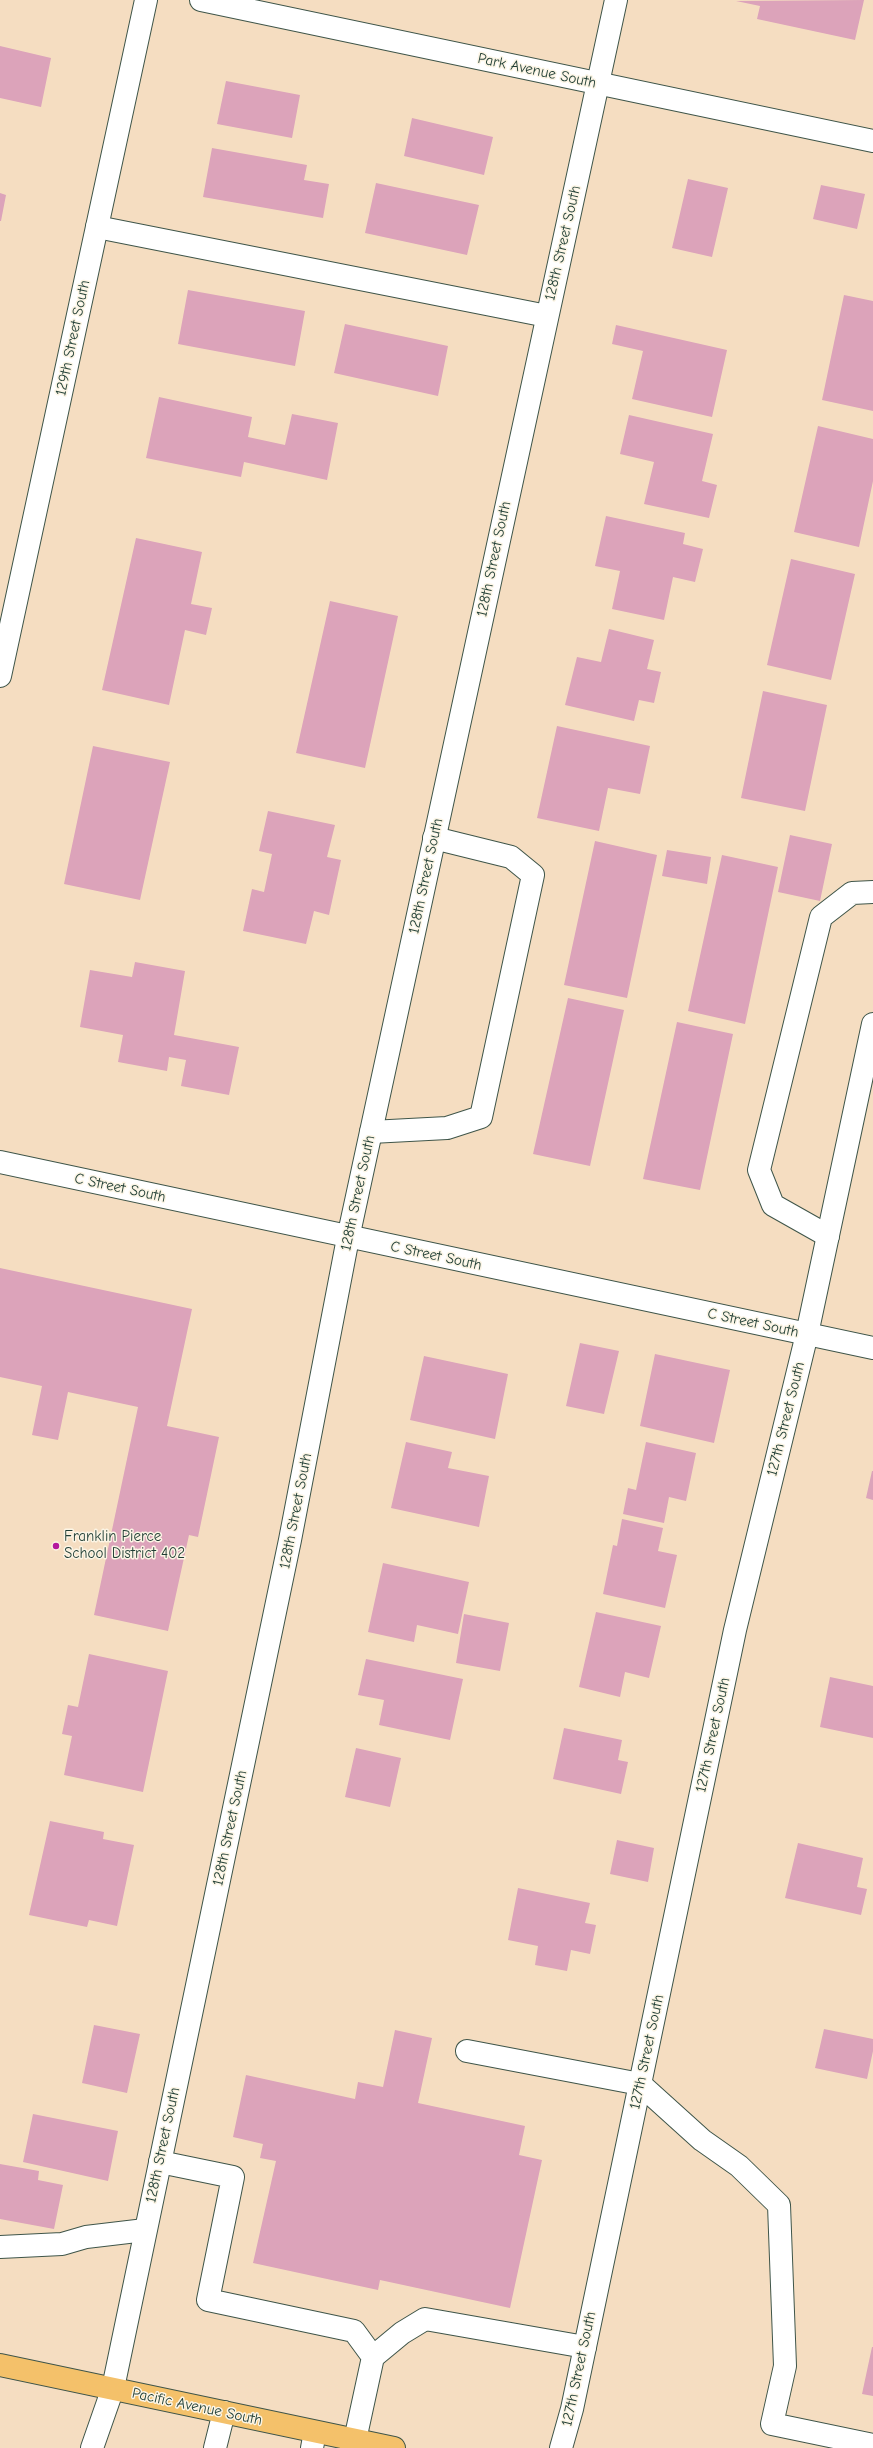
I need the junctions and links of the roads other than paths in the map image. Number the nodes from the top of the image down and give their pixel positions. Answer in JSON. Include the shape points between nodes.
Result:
{"nodes":[{"id":1,"x":146,"y":0,"type":"edge"},
{"id":2,"x":201,"y":0,"type":"edge"},
{"id":3,"x":616,"y":0,"type":"edge"},
{"id":4,"x":599,"y":83,"type":"junction"},
{"id":5,"x":873,"y":142,"type":"edge"},
{"id":6,"x":97,"y":227,"type":"junction"},
{"id":7,"x":547,"y":316,"type":"junction"},
{"id":8,"x":0,"y":676,"type":"edge"},
{"id":9,"x":434,"y":838,"type":"junction"},
{"id":10,"x":873,"y":892,"type":"edge"},
{"id":11,"x":873,"y":1024,"type":"edge"},
{"id":12,"x":371,"y":1132,"type":"junction"},
{"id":13,"x":0,"y":1162,"type":"edge"},
{"id":14,"x":828,"y":1236,"type":"junction"},
{"id":15,"x":348,"y":1238,"type":"junction"},
{"id":16,"x":807,"y":1334,"type":"junction"},
{"id":17,"x":873,"y":1348,"type":"edge"},
{"id":18,"x":467,"y":2051,"type":"dead end"},
{"id":19,"x":640,"y":2084,"type":"junction"},
{"id":20,"x":160,"y":2162,"type":"junction"},
{"id":21,"x":145,"y":2230,"type":"junction"},
{"id":22,"x":0,"y":2247,"type":"edge"},
{"id":23,"x":584,"y":2347,"type":"junction"},
{"id":24,"x":373,"y":2357,"type":"junction"},
{"id":25,"x":0,"y":2365,"type":"edge"},
{"id":26,"x":113,"y":2388,"type":"junction"},
{"id":27,"x":224,"y":2412,"type":"junction"},
{"id":28,"x":314,"y":2440,"type":"edge"},
{"id":29,"x":355,"y":2440,"type":"junction"},
{"id":30,"x":873,"y":2445,"type":"edge"},
{"id":31,"x":92,"y":2448,"type":"edge"},
{"id":32,"x":215,"y":2448,"type":"edge"},
{"id":33,"x":394,"y":2448,"type":"edge"},
{"id":34,"x":561,"y":2448,"type":"edge"}],
"edges":[{"from":1,"to":6,"type":"street","name":"129th Street South"},
{"from":2,"to":4,"type":"street","name":"Park Avenue South"},
{"from":3,"to":4,"type":"street","name":"128th Street South"},
{"from":4,"to":5,"type":"street","name":"Park Avenue South"},
{"from":4,"to":7,"type":"street","name":"128th Street South"},
{"from":6,"to":7,"type":"street"},
{"from":6,"to":8,"type":"street","name":"129th Street South"},
{"from":7,"to":9,"type":"street","name":"128th Street South"},
{"from":9,"to":12,"type":"street","name":"128th Street South"},
{"from":9,"to":12,"type":"street","via":[[511,857],[533,875],[481,1117],[447,1128]]},
{"from":10,"to":14,"type":"street","via":[[852,893],[821,917],[760,1170],[773,1205]]},
{"from":11,"to":14,"type":"street","name":"127th Street South"},
{"from":12,"to":15,"type":"street","name":"128th Street South"},
{"from":13,"to":15,"type":"street","name":"C Street South"},
{"from":14,"to":16,"type":"street","name":"127th Street South"},
{"from":15,"to":16,"type":"street","name":"C Street South"},
{"from":15,"to":20,"type":"street","name":"128th Street South","via":[[290,1540]]},
{"from":16,"to":17,"type":"street","name":"C Street South"},
{"from":16,"to":19,"type":"street","name":"127th Street South","via":[[735,1630]]},
{"from":18,"to":19,"type":"street"},
{"from":19,"to":23,"type":"street","name":"127th Street South"},
{"from":19,"to":30,"type":"street","via":[[702,2140],[739,2166],[779,2205],[785,2366],[772,2424]]},
{"from":20,"to":21,"type":"street","name":"128th Street South"},
{"from":20,"to":24,"type":"street","via":[[233,2177],[208,2300],[354,2331]]},
{"from":21,"to":22,"type":"street","via":[[86,2237],[62,2244]]},
{"from":21,"to":26,"type":"street","name":"128th Street South"},
{"from":23,"to":24,"type":"street","via":[[425,2319],[402,2333]]},
{"from":23,"to":34,"type":"street","name":"127th Street South"},
{"from":24,"to":29,"type":"street"},
{"from":25,"to":26,"type":"main road","name":"Pacific Avenue South"},
{"from":26,"to":27,"type":"main road","name":"Pacific Avenue South"},
{"from":26,"to":31,"type":"street","name":"128th Street South"},
{"from":27,"to":28,"type":"main road","name":"Pacific Avenue South"},
{"from":27,"to":32,"type":"street"},
{"from":28,"to":29,"type":"main road","name":"Pacific Avenue South"},
{"from":29,"to":33,"type":"main road","name":"Pacific Avenue South"}]}
